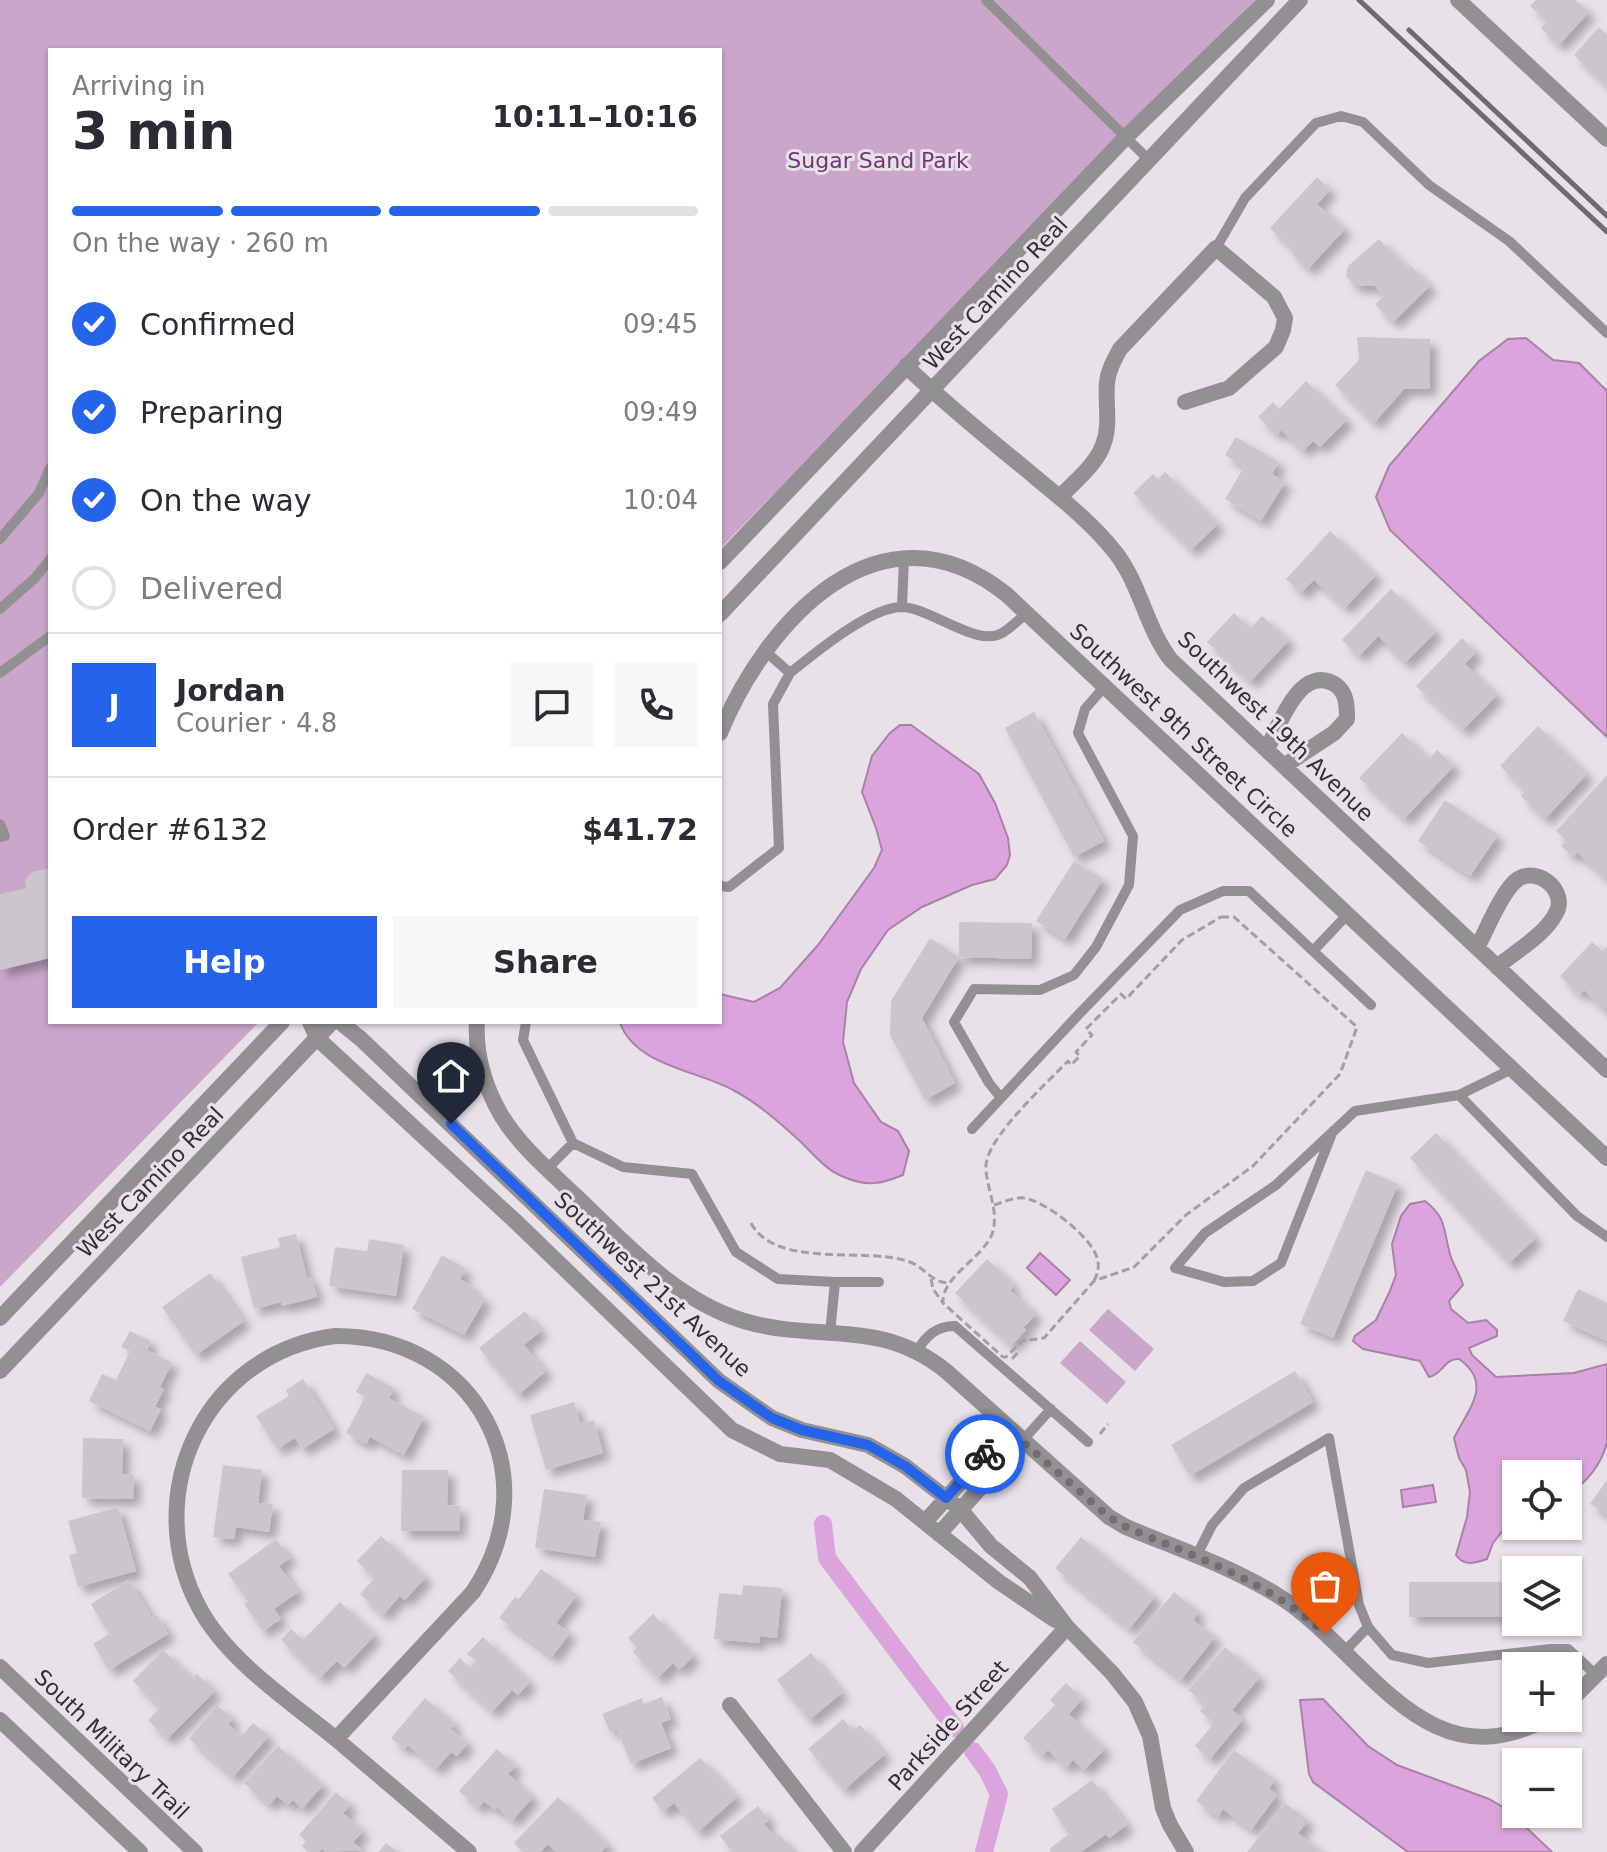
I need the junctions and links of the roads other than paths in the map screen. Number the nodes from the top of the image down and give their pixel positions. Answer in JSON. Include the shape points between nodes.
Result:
{"nodes":[{"id":1,"x":986,"y":0,"type":"edge"},
{"id":2,"x":1267,"y":0,"type":"edge"},
{"id":3,"x":1300,"y":0,"type":"edge"},
{"id":4,"x":1458,"y":0,"type":"edge"},
{"id":5,"x":1127,"y":136,"type":"junction"},
{"id":6,"x":1607,"y":139,"type":"edge"},
{"id":7,"x":1150,"y":161,"type":"junction"},
{"id":8,"x":1216,"y":248,"type":"junction"},
{"id":9,"x":1607,"y":333,"type":"edge"},
{"id":10,"x":906,"y":366,"type":"junction"},
{"id":11,"x":932,"y":391,"type":"junction"},
{"id":12,"x":1185,"y":402,"type":"dead end"},
{"id":13,"x":48,"y":473,"type":"edge"},
{"id":14,"x":1060,"y":497,"type":"junction"},
{"id":15,"x":0,"y":539,"type":"edge"},
{"id":16,"x":904,"y":558,"type":"junction"},
{"id":17,"x":722,"y":560,"type":"edge"},
{"id":18,"x":48,"y":562,"type":"edge"},
{"id":19,"x":902,"y":607,"type":"junction"},
{"id":20,"x":0,"y":609,"type":"edge"},
{"id":21,"x":722,"y":612,"type":"edge"},
{"id":22,"x":1027,"y":613,"type":"junction"},
{"id":23,"x":48,"y":637,"type":"edge"},
{"id":24,"x":765,"y":651,"type":"junction"},
{"id":25,"x":0,"y":673,"type":"edge"},
{"id":26,"x":790,"y":673,"type":"junction"},
{"id":27,"x":1105,"y":686,"type":"junction"},
{"id":28,"x":722,"y":729,"type":"edge"},
{"id":29,"x":1267,"y":750,"type":"junction"},
{"id":30,"x":1284,"y":766,"type":"junction"},
{"id":31,"x":0,"y":824,"type":"edge"},
{"id":32,"x":0,"y":837,"type":"edge"},
{"id":33,"x":722,"y":886,"type":"edge"},
{"id":34,"x":1348,"y":914,"type":"junction"},
{"id":35,"x":1477,"y":948,"type":"junction"},
{"id":36,"x":1313,"y":951,"type":"junction"},
{"id":37,"x":1497,"y":967,"type":"junction"},
{"id":38,"x":1371,"y":1005,"type":"dead end"},
{"id":39,"x":280,"y":1024,"type":"edge"},
{"id":40,"x":311,"y":1024,"type":"edge"},
{"id":41,"x":330,"y":1024,"type":"edge"},
{"id":42,"x":342,"y":1024,"type":"edge"},
{"id":43,"x":477,"y":1024,"type":"edge"},
{"id":44,"x":526,"y":1024,"type":"edge"},
{"id":45,"x":317,"y":1038,"type":"junction"},
{"id":46,"x":1512,"y":1069,"type":"junction"},
{"id":47,"x":1607,"y":1070,"type":"edge"},
{"id":48,"x":1459,"y":1095,"type":"junction"},
{"id":49,"x":1001,"y":1098,"type":"junction"},
{"id":50,"x":972,"y":1129,"type":"dead end"},
{"id":51,"x":1333,"y":1131,"type":"junction"},
{"id":52,"x":573,"y":1143,"type":"junction"},
{"id":53,"x":1607,"y":1158,"type":"edge"},
{"id":54,"x":547,"y":1169,"type":"junction"},
{"id":55,"x":1607,"y":1237,"type":"edge"},
{"id":56,"x":835,"y":1282,"type":"junction"},
{"id":57,"x":879,"y":1282,"type":"dead end"},
{"id":58,"x":0,"y":1318,"type":"edge"},
{"id":59,"x":830,"y":1333,"type":"junction"},
{"id":60,"x":917,"y":1351,"type":"junction"},
{"id":61,"x":0,"y":1371,"type":"edge"},
{"id":62,"x":1051,"y":1409,"type":"junction"},
{"id":63,"x":1008,"y":1429,"type":"junction"},
{"id":64,"x":1023,"y":1440,"type":"junction"},
{"id":65,"x":1093,"y":1440,"type":"road end"},
{"id":66,"x":953,"y":1503,"type":"junction"},
{"id":67,"x":925,"y":1522,"type":"junction"},
{"id":68,"x":939,"y":1534,"type":"junction"},
{"id":69,"x":1196,"y":1557,"type":"junction"},
{"id":70,"x":1067,"y":1627,"type":"junction"},
{"id":71,"x":1368,"y":1627,"type":"junction"},
{"id":72,"x":1344,"y":1652,"type":"junction"},
{"id":73,"x":0,"y":1667,"type":"edge"},
{"id":74,"x":1601,"y":1669,"type":"edge"},
{"id":75,"x":1582,"y":1689,"type":"edge"},
{"id":76,"x":730,"y":1705,"type":"dead end"},
{"id":77,"x":0,"y":1720,"type":"edge"},
{"id":78,"x":1510,"y":1732,"type":"edge"},
{"id":79,"x":336,"y":1739,"type":"junction"},
{"id":80,"x":140,"y":1852,"type":"edge"},
{"id":81,"x":195,"y":1852,"type":"edge"},
{"id":82,"x":469,"y":1852,"type":"edge"},
{"id":83,"x":844,"y":1852,"type":"edge"},
{"id":84,"x":862,"y":1852,"type":"edge"},
{"id":85,"x":1186,"y":1852,"type":"edge"}],
"edges":[{"from":1,"to":5,"type":"lane"},
{"from":2,"to":5,"type":"street","name":"West Camino Real"},
{"from":3,"to":7,"type":"street","name":"West Camino Real"},
{"from":4,"to":6,"type":"street"},
{"from":5,"to":7,"type":"lane"},
{"from":5,"to":10,"type":"street","name":"West Camino Real"},
{"from":7,"to":11,"type":"street","name":"West Camino Real"},
{"from":8,"to":9,"type":"lane","via":[[1245,198],[1316,123],[1341,116],[1363,122],[1429,185],[1509,241]]},
{"from":8,"to":12,"type":"street","via":[[1274,297],[1285,318],[1283,330],[1276,347],[1229,388]]},
{"from":8,"to":14,"type":"street","via":[[1120,349],[1107,382],[1103,447]]},
{"from":10,"to":11,"type":"street","name":"Southwest 19th Avenue"},
{"from":10,"to":17,"type":"street","name":"West Camino Real"},
{"from":11,"to":14,"type":"street","name":"Southwest 19th Avenue"},
{"from":11,"to":21,"type":"street","name":"West Camino Real"},
{"from":13,"to":15,"type":"lane","via":[[39,493]]},
{"from":14,"to":29,"type":"street","name":"Southwest 19th Avenue","via":[[1125,566],[1151,631],[1171,660]]},
{"from":16,"to":19,"type":"lane"},
{"from":16,"to":22,"type":"street","name":"Southwest 9th Street Circle","via":[[943,561],[977,573]]},
{"from":16,"to":24,"type":"street","name":"Southwest 9th Street Circle","via":[[839,578]]},
{"from":18,"to":20,"type":"lane"},
{"from":19,"to":22,"type":"lane","via":[[980,636],[1000,635]]},
{"from":19,"to":26,"type":"lane","via":[[838,635]]},
{"from":22,"to":27,"type":"street","name":"Southwest 9th Street Circle"},
{"from":23,"to":25,"type":"lane"},
{"from":24,"to":26,"type":"lane"},
{"from":24,"to":28,"type":"street","name":"Southwest 9th Street Circle"},
{"from":26,"to":33,"type":"lane","via":[[773,704],[779,848],[729,887]]},
{"from":27,"to":34,"type":"street","name":"Southwest 9th Street Circle"},
{"from":27,"to":49,"type":"lane","via":[[1085,709],[1078,733],[1133,836],[1129,885],[1096,947],[1074,975],[1040,990],[974,989],[954,1022]]},
{"from":29,"to":30,"type":"street","name":"Southwest 19th Avenue"},
{"from":29,"to":30,"type":"street","via":[[1302,687],[1327,681],[1339,687],[1348,703],[1347,719]]},
{"from":30,"to":35,"type":"street","name":"Southwest 19th Avenue"},
{"from":31,"to":32,"type":"lane","via":[[5,836]]},
{"from":34,"to":36,"type":"lane"},
{"from":34,"to":46,"type":"street","name":"Southwest 9th Street Circle"},
{"from":35,"to":37,"type":"street","name":"Southwest 19th Avenue"},
{"from":35,"to":37,"type":"street","via":[[1516,880],[1528,875],[1552,885],[1559,910],[1549,925]]},
{"from":36,"to":38,"type":"lane"},
{"from":36,"to":49,"type":"lane","via":[[1249,891],[1223,891],[1180,910]]},
{"from":37,"to":47,"type":"street","name":"Southwest 19th Avenue"},
{"from":39,"to":58,"type":"street","name":"West Camino Real"},
{"from":40,"to":45,"type":"street","name":"Southwest 21st Avenue"},
{"from":41,"to":45,"type":"street","name":"West Camino Real"},
{"from":42,"to":66,"type":"street","name":"Southwest 21st Avenue","via":[[719,1381],[772,1418],[868,1445]]},
{"from":43,"to":54,"type":"street","via":[[481,1066],[492,1098],[509,1127]]},
{"from":44,"to":52,"type":"lane","via":[[523,1040]]},
{"from":45,"to":61,"type":"street","name":"West Camino Real"},
{"from":45,"to":67,"type":"street","name":"Southwest 21st Avenue","via":[[732,1430],[780,1454],[830,1460]]},
{"from":46,"to":48,"type":"lane"},
{"from":46,"to":53,"type":"street","name":"Southwest 9th Street Circle"},
{"from":48,"to":51,"type":"lane","via":[[1355,1111]]},
{"from":48,"to":55,"type":"lane","via":[[1577,1216]]},
{"from":49,"to":50,"type":"lane"},
{"from":51,"to":51,"type":"lane","via":[[1276,1185],[1205,1233],[1175,1268],[1224,1282],[1253,1281],[1281,1263]]},
{"from":52,"to":54,"type":"lane"},
{"from":52,"to":56,"type":"lane","via":[[623,1167],[692,1174],[736,1252],[778,1279]]},
{"from":54,"to":59,"type":"street","via":[[688,1296],[761,1325]]},
{"from":56,"to":57,"type":"lane"},
{"from":56,"to":59,"type":"lane"},
{"from":59,"to":60,"type":"street","via":[[883,1338]]},
{"from":60,"to":62,"type":"lane","via":[[925,1337],[955,1326]]},
{"from":60,"to":63,"type":"street"},
{"from":62,"to":64,"type":"lane"},
{"from":62,"to":65,"type":"lane"},
{"from":63,"to":64,"type":"street"},
{"from":63,"to":66,"type":"street"},
{"from":64,"to":66,"type":"street"},
{"from":64,"to":69,"type":"street","via":[[1109,1517]]},
{"from":66,"to":67,"type":"street"},
{"from":66,"to":68,"type":"street"},
{"from":66,"to":70,"type":"street","name":"Southwest 21st Avenue","via":[[991,1546],[1030,1578]]},
{"from":67,"to":68,"type":"street","name":"Southwest 21st Avenue"},
{"from":68,"to":70,"type":"street","name":"Southwest 21st Avenue"},
{"from":69,"to":71,"type":"lane","via":[[1212,1525],[1244,1488],[1329,1438],[1359,1605]]},
{"from":69,"to":72,"type":"street","via":[[1279,1596]]},
{"from":70,"to":84,"type":"street","name":"Parkside Street"},
{"from":70,"to":85,"type":"street","name":"Southwest 21st Avenue","via":[[1125,1687],[1144,1718],[1163,1808]]},
{"from":71,"to":72,"type":"lane"},
{"from":71,"to":74,"type":"lane","via":[[1392,1655],[1428,1663],[1568,1649]]},
{"from":72,"to":78,"type":"street","via":[[1415,1716],[1464,1734]]},
{"from":73,"to":81,"type":"street","name":"South Military Trail"},
{"from":74,"to":75,"type":"street"},
{"from":76,"to":83,"type":"street"},
{"from":77,"to":80,"type":"street"},
{"from":79,"to":79,"type":"street","via":[[473,1592],[499,1541],[505,1503],[497,1446],[470,1396],[418,1354],[354,1336],[288,1347],[232,1383],[193,1440],[177,1508],[186,1577],[209,1624],[244,1663]]},
{"from":79,"to":82,"type":"street"}]}
